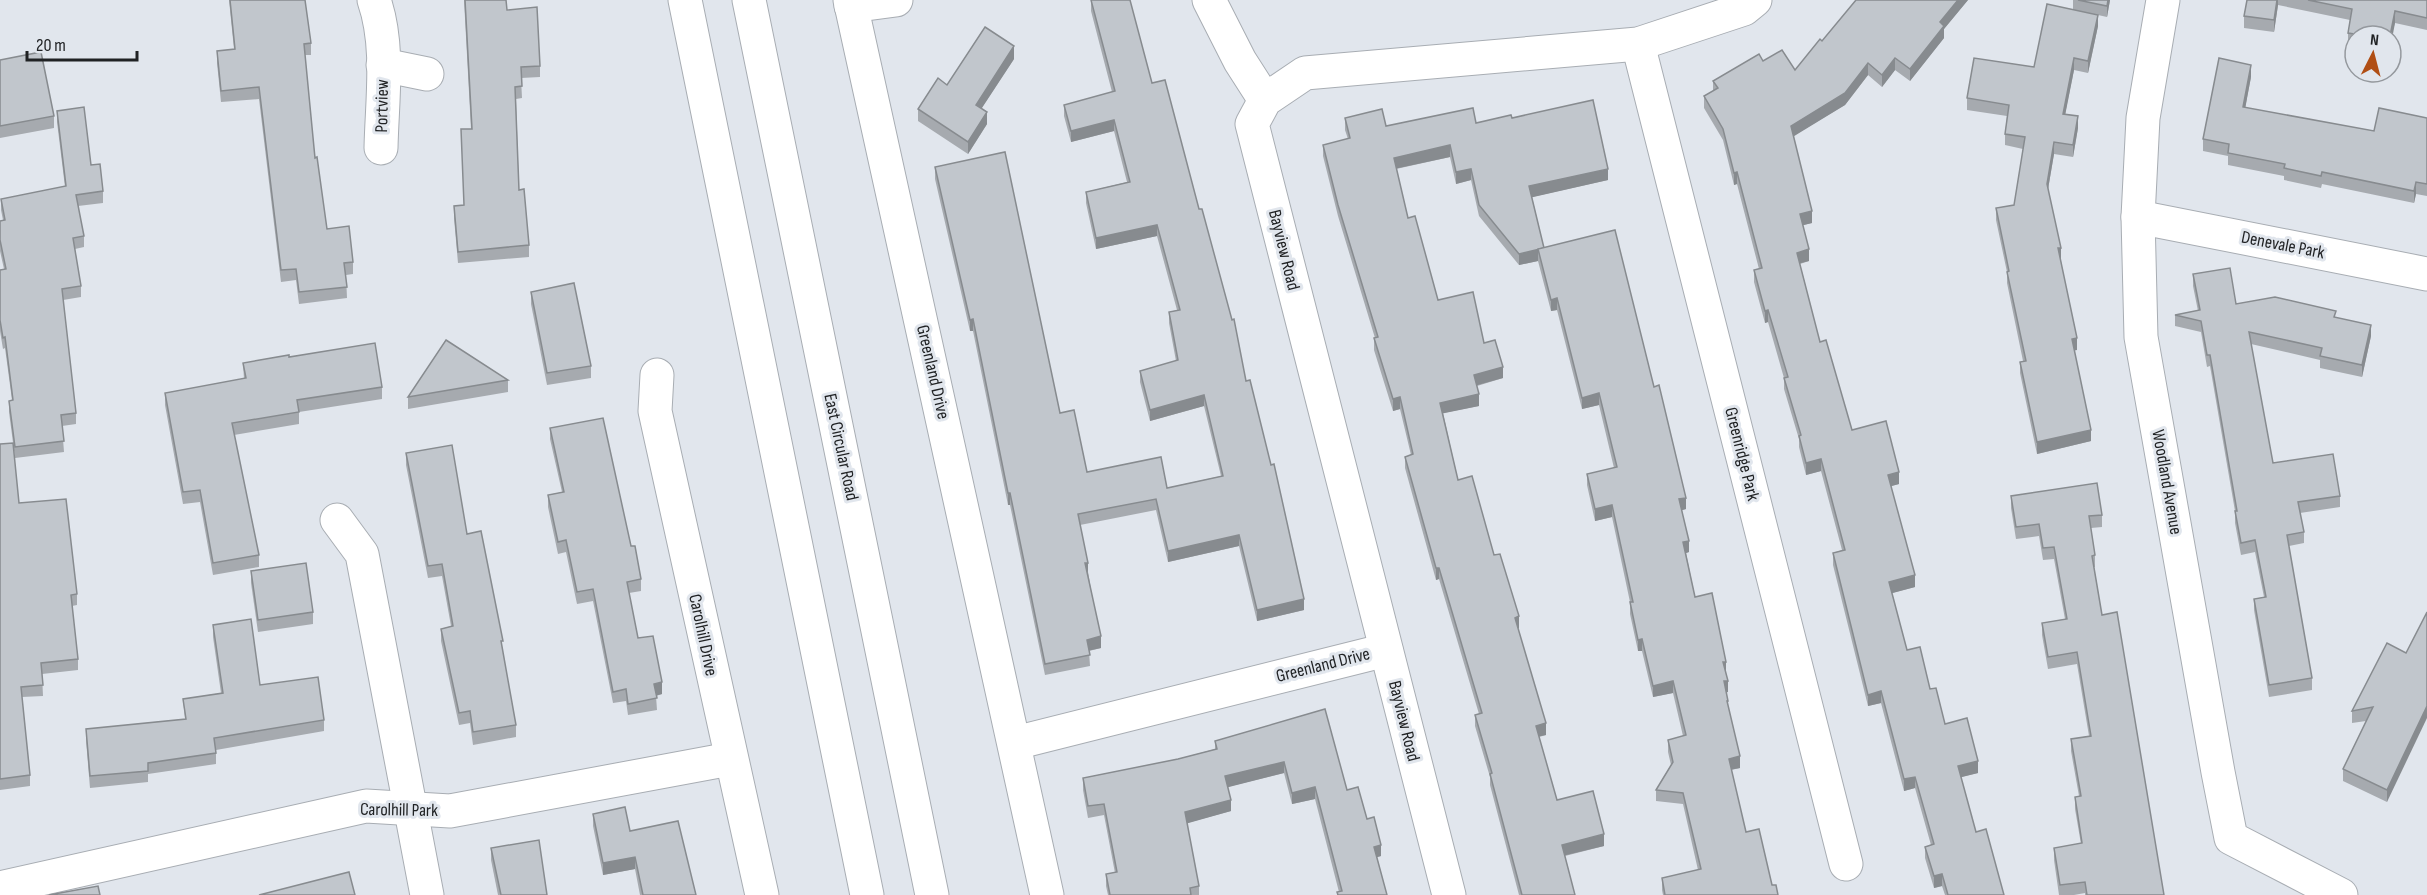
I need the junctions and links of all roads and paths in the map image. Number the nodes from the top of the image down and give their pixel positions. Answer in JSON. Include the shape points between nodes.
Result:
{"nodes":[{"id":1,"x":374,"y":0,"type":"edge"},
{"id":2,"x":685,"y":0,"type":"edge"},
{"id":3,"x":749,"y":0,"type":"edge"},
{"id":4,"x":896,"y":0,"type":"edge"},
{"id":5,"x":1209,"y":0,"type":"edge"},
{"id":6,"x":1755,"y":0,"type":"edge"},
{"id":7,"x":2163,"y":0,"type":"edge"},
{"id":8,"x":850,"y":3,"type":"edge"},
{"id":9,"x":1638,"y":44,"type":"junction"},
{"id":10,"x":383,"y":65,"type":"junction"},
{"id":11,"x":427,"y":74,"type":"dead end"},
{"id":12,"x":1264,"y":100,"type":"junction"},
{"id":13,"x":381,"y":148,"type":"dead end"},
{"id":14,"x":2138,"y":217,"type":"junction"},
{"id":15,"x":2427,"y":274,"type":"edge"},
{"id":16,"x":657,"y":375,"type":"dead end"},
{"id":17,"x":337,"y":520,"type":"dead end"},
{"id":18,"x":1386,"y":650,"type":"junction"},
{"id":19,"x":1016,"y":743,"type":"junction"},
{"id":20,"x":730,"y":759,"type":"junction"},
{"id":21,"x":410,"y":807,"type":"junction"},
{"id":22,"x":1846,"y":864,"type":"dead end"},
{"id":23,"x":0,"y":888,"type":"edge"},
{"id":24,"x":427,"y":895,"type":"edge"},
{"id":25,"x":762,"y":895,"type":"edge"},
{"id":26,"x":867,"y":895,"type":"edge"},
{"id":27,"x":932,"y":895,"type":"edge"},
{"id":28,"x":1047,"y":895,"type":"edge"},
{"id":29,"x":1449,"y":895,"type":"edge"},
{"id":30,"x":2342,"y":895,"type":"edge"}],
"edges":[{"from":1,"to":10,"type":"main road","name":"Portview","via":[[379,14]]},
{"from":2,"to":26,"type":"main road"},
{"from":3,"to":27,"type":"main road","name":"East Circular Road"},
{"from":4,"to":8,"type":"main road"},
{"from":5,"to":12,"type":"main road"},
{"from":6,"to":9,"type":"main road","via":[[1744,9]]},
{"from":7,"to":14,"type":"main road","name":"Woodland Avenue","via":[[2143,118]]},
{"from":8,"to":19,"type":"main road","name":"Greenland Drive"},
{"from":9,"to":12,"type":"main road","via":[[1305,72]]},
{"from":9,"to":22,"type":"main road","name":"Greenridge Park"},
{"from":10,"to":11,"type":"main road","name":"Portview"},
{"from":10,"to":13,"type":"main road","name":"Portview"},
{"from":12,"to":18,"type":"main road","name":"Bayview Road","via":[[1252,124]]},
{"from":14,"to":15,"type":"main road","name":"Denevale Park"},
{"from":14,"to":30,"type":"main road","name":"Woodland Avenue","via":[[2141,337],[2231,838]]},
{"from":16,"to":20,"type":"main road","name":"Carolhill Drive","via":[[655,411]]},
{"from":17,"to":21,"type":"main road","via":[[362,554]]},
{"from":18,"to":19,"type":"main road","name":"Greenland Drive"},
{"from":18,"to":29,"type":"main road","name":"Bayview Road"},
{"from":19,"to":28,"type":"main road","name":"Greenland Drive"},
{"from":20,"to":21,"type":"main road","name":"Carolhill Park","via":[[450,812]]},
{"from":20,"to":25,"type":"main road","name":"Carolhill Drive"},
{"from":21,"to":23,"type":"main road","name":"Carolhill Park","via":[[366,806]]},
{"from":21,"to":24,"type":"main road"}]}
